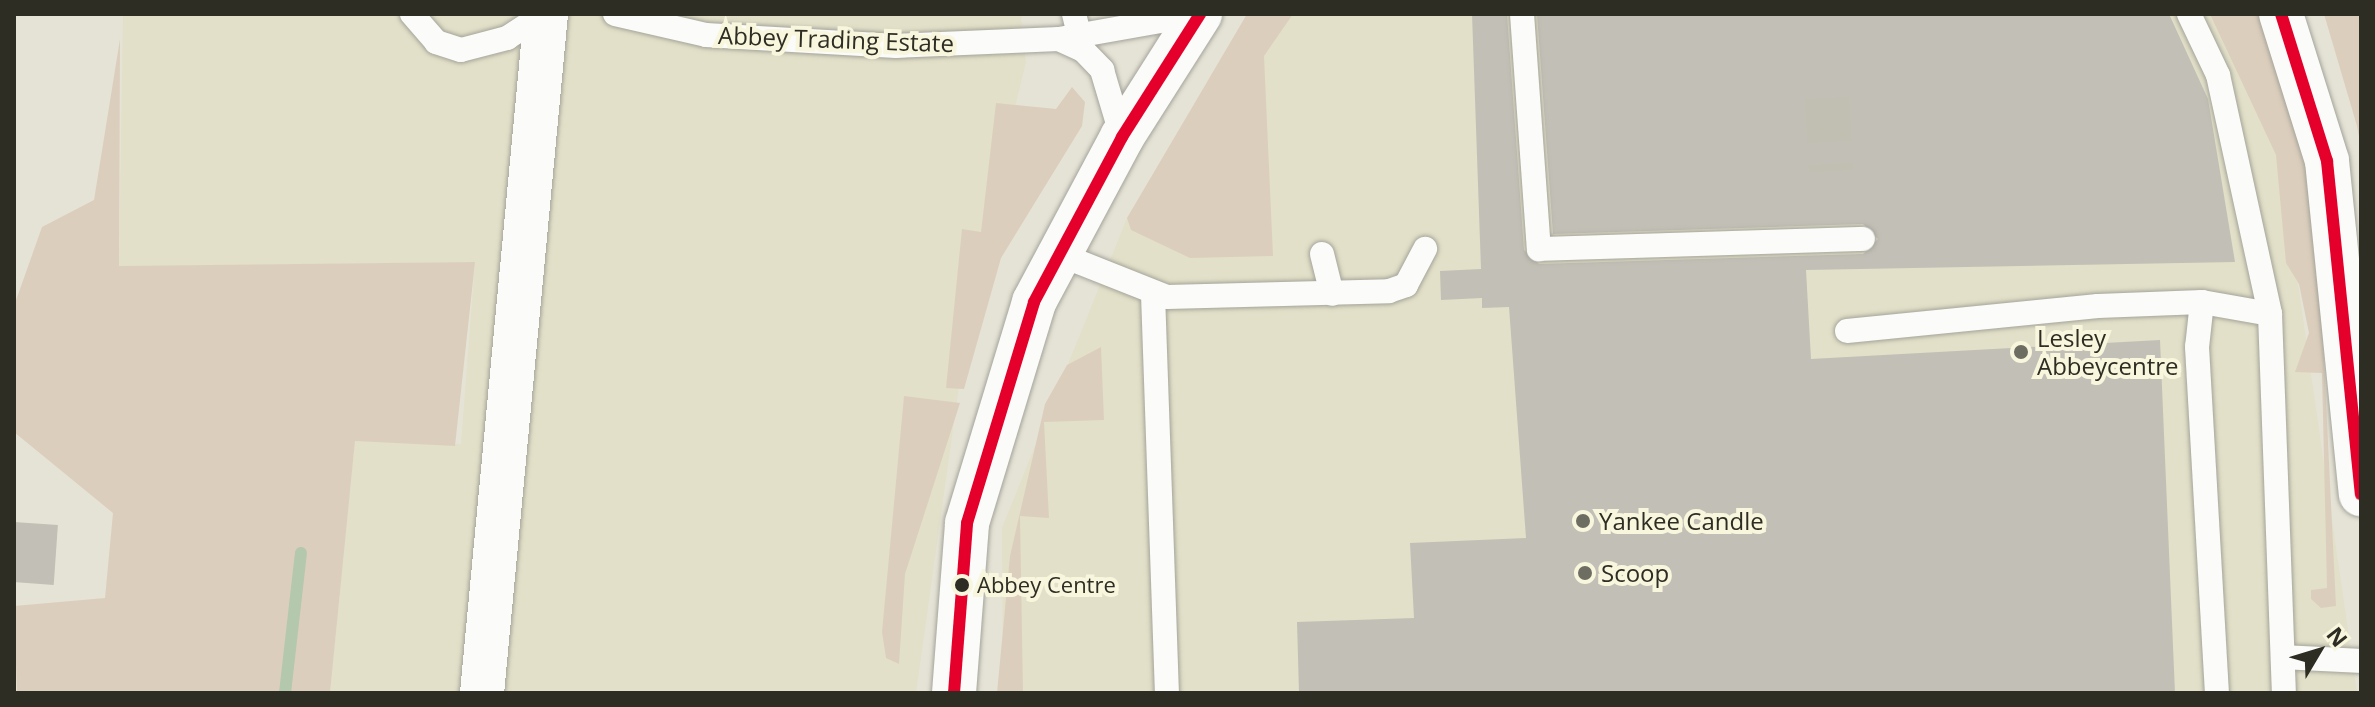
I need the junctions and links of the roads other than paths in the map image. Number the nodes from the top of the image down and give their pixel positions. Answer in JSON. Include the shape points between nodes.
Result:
{"nodes":[{"id":1,"x":412,"y":14,"type":"edge"},
{"id":2,"x":545,"y":14,"type":"edge"},
{"id":3,"x":615,"y":14,"type":"edge"},
{"id":4,"x":1200,"y":14,"type":"edge"},
{"id":5,"x":1522,"y":14,"type":"edge"},
{"id":6,"x":2189,"y":14,"type":"edge"},
{"id":7,"x":2281,"y":14,"type":"edge"},
{"id":8,"x":1074,"y":35,"type":"edge"},
{"id":9,"x":1122,"y":137,"type":"junction"},
{"id":10,"x":1863,"y":239,"type":"dead end"},
{"id":11,"x":1425,"y":249,"type":"dead end"},
{"id":12,"x":1056,"y":253,"type":"junction"},
{"id":13,"x":1322,"y":254,"type":"dead end"},
{"id":14,"x":1153,"y":294,"type":"junction"},
{"id":15,"x":1332,"y":294,"type":"junction"},
{"id":16,"x":2202,"y":302,"type":"junction"},
{"id":17,"x":2270,"y":314,"type":"junction"},
{"id":18,"x":1847,"y":331,"type":"dead end"},
{"id":19,"x":2361,"y":494,"type":"edge"},
{"id":20,"x":2283,"y":657,"type":"junction"},
{"id":21,"x":2361,"y":661,"type":"edge"},
{"id":22,"x":482,"y":693,"type":"edge"},
{"id":23,"x":954,"y":693,"type":"edge"},
{"id":24,"x":1167,"y":693,"type":"edge"},
{"id":25,"x":2217,"y":693,"type":"edge"},
{"id":26,"x":2284,"y":693,"type":"edge"}],
"edges":[{"from":1,"to":2,"type":"lane","via":[[436,42],[461,50],[507,38]]},
{"from":2,"to":22,"type":"street"},
{"from":3,"to":8,"type":"lane","name":"Abbey Trading Estate","via":[[706,35],[811,42]]},
{"from":4,"to":8,"type":"lane","name":"Abbey Trading Estate"},
{"from":4,"to":9,"type":"street"},
{"from":5,"to":10,"type":"lane","via":[[1539,249]]},
{"from":6,"to":17,"type":"lane","via":[[2218,75]]},
{"from":7,"to":19,"type":"street","via":[[2327,161]]},
{"from":8,"to":9,"type":"lane","via":[[1102,70]]},
{"from":9,"to":12,"type":"street"},
{"from":11,"to":15,"type":"lane","via":[[1406,285]]},
{"from":12,"to":14,"type":"lane"},
{"from":12,"to":23,"type":"street","via":[[1034,302],[967,523]]},
{"from":13,"to":15,"type":"lane"},
{"from":14,"to":15,"type":"lane"},
{"from":14,"to":24,"type":"lane"},
{"from":16,"to":17,"type":"lane"},
{"from":16,"to":18,"type":"lane"},
{"from":16,"to":25,"type":"lane","via":[[2197,347]]},
{"from":17,"to":20,"type":"lane"},
{"from":20,"to":21,"type":"lane"},
{"from":20,"to":26,"type":"lane"}]}
